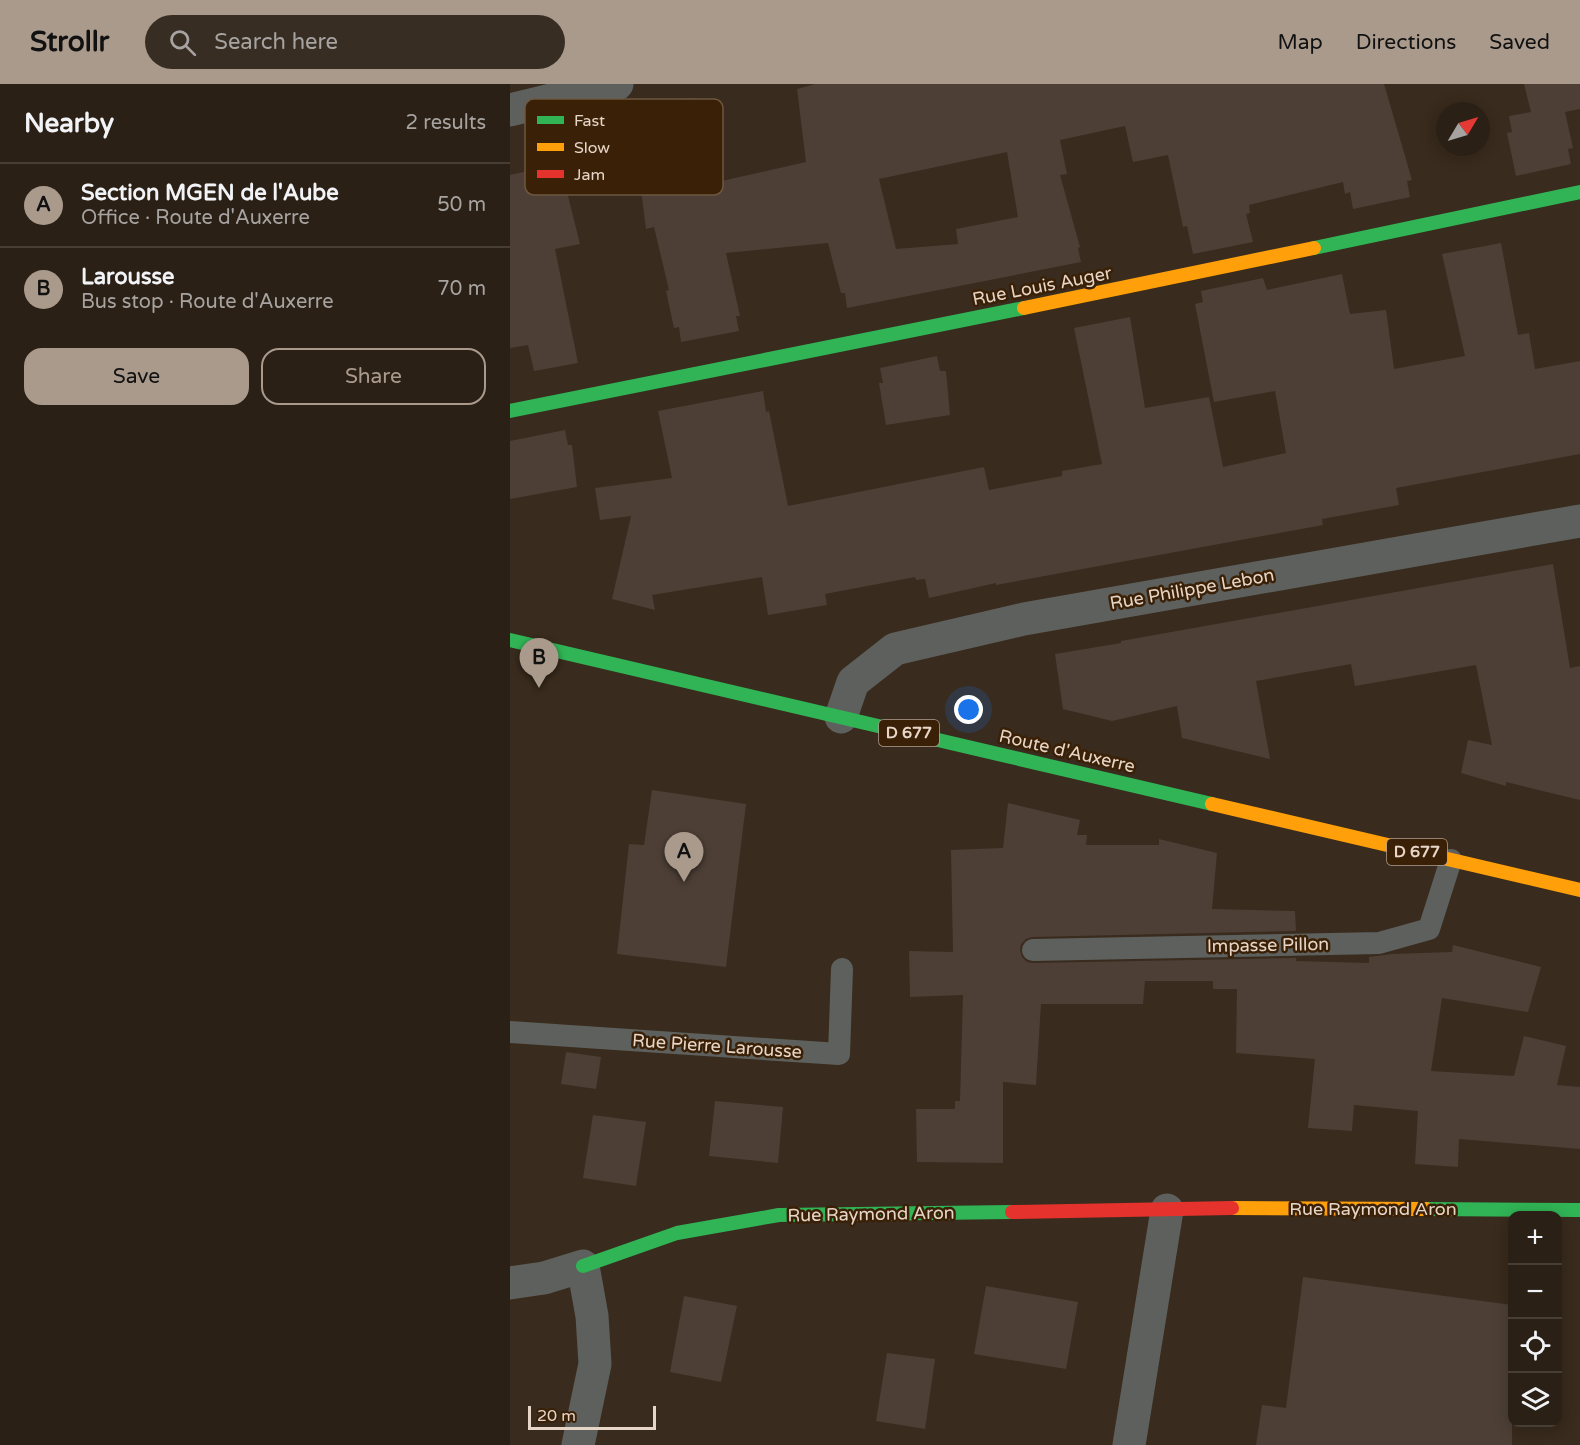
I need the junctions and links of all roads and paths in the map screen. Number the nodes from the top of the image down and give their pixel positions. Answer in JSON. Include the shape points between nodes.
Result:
{"nodes":[{"id":1,"x":617,"y":84,"type":"edge"},
{"id":2,"x":555,"y":99,"type":"edge"},
{"id":3,"x":525,"y":106,"type":"edge"},
{"id":4,"x":510,"y":110,"type":"edge"},
{"id":5,"x":1580,"y":192,"type":"edge"},
{"id":6,"x":510,"y":411,"type":"edge"},
{"id":7,"x":1580,"y":520,"type":"edge"},
{"id":8,"x":510,"y":640,"type":"edge"},
{"id":9,"x":841,"y":717,"type":"junction"},
{"id":10,"x":1451,"y":860,"type":"junction"},
{"id":11,"x":1580,"y":890,"type":"edge"},
{"id":12,"x":1033,"y":950,"type":"dead end"},
{"id":13,"x":843,"y":969,"type":"dead end"},
{"id":14,"x":510,"y":1032,"type":"edge"},
{"id":15,"x":1167,"y":1210,"type":"junction"},
{"id":16,"x":1580,"y":1210,"type":"edge"},
{"id":17,"x":583,"y":1266,"type":"junction"},
{"id":18,"x":510,"y":1283,"type":"edge"},
{"id":19,"x":578,"y":1445,"type":"edge"},
{"id":20,"x":1129,"y":1445,"type":"edge"}],
"edges":[{"from":1,"to":2,"type":"street"},
{"from":3,"to":4,"type":"street"},
{"from":5,"to":6,"type":"street","name":"Rue Louis Auger"},
{"from":7,"to":9,"type":"street","name":"Rue Philippe Lebon","via":[[1024,619],[895,649],[853,682]]},
{"from":8,"to":9,"type":"street","name":"Route d'Auxerre","number":"D 677"},
{"from":9,"to":10,"type":"street","name":"Route d'Auxerre","number":"D 677"},
{"from":10,"to":11,"type":"street","name":"Route d'Auxerre","number":"D 677"},
{"from":10,"to":12,"type":"lane","name":"Impasse Pillon","via":[[1429,929],[1379,943]]},
{"from":13,"to":14,"type":"lane","name":"Rue Pierre Larousse","via":[[838,1054]]},
{"from":15,"to":16,"type":"street","name":"Rue Raymond Aron"},
{"from":15,"to":17,"type":"street","name":"Rue Raymond Aron","via":[[780,1215],[677,1233]]},
{"from":15,"to":20,"type":"street"},
{"from":17,"to":18,"type":"street"},
{"from":17,"to":19,"type":"street","via":[[595,1364]]}]}
